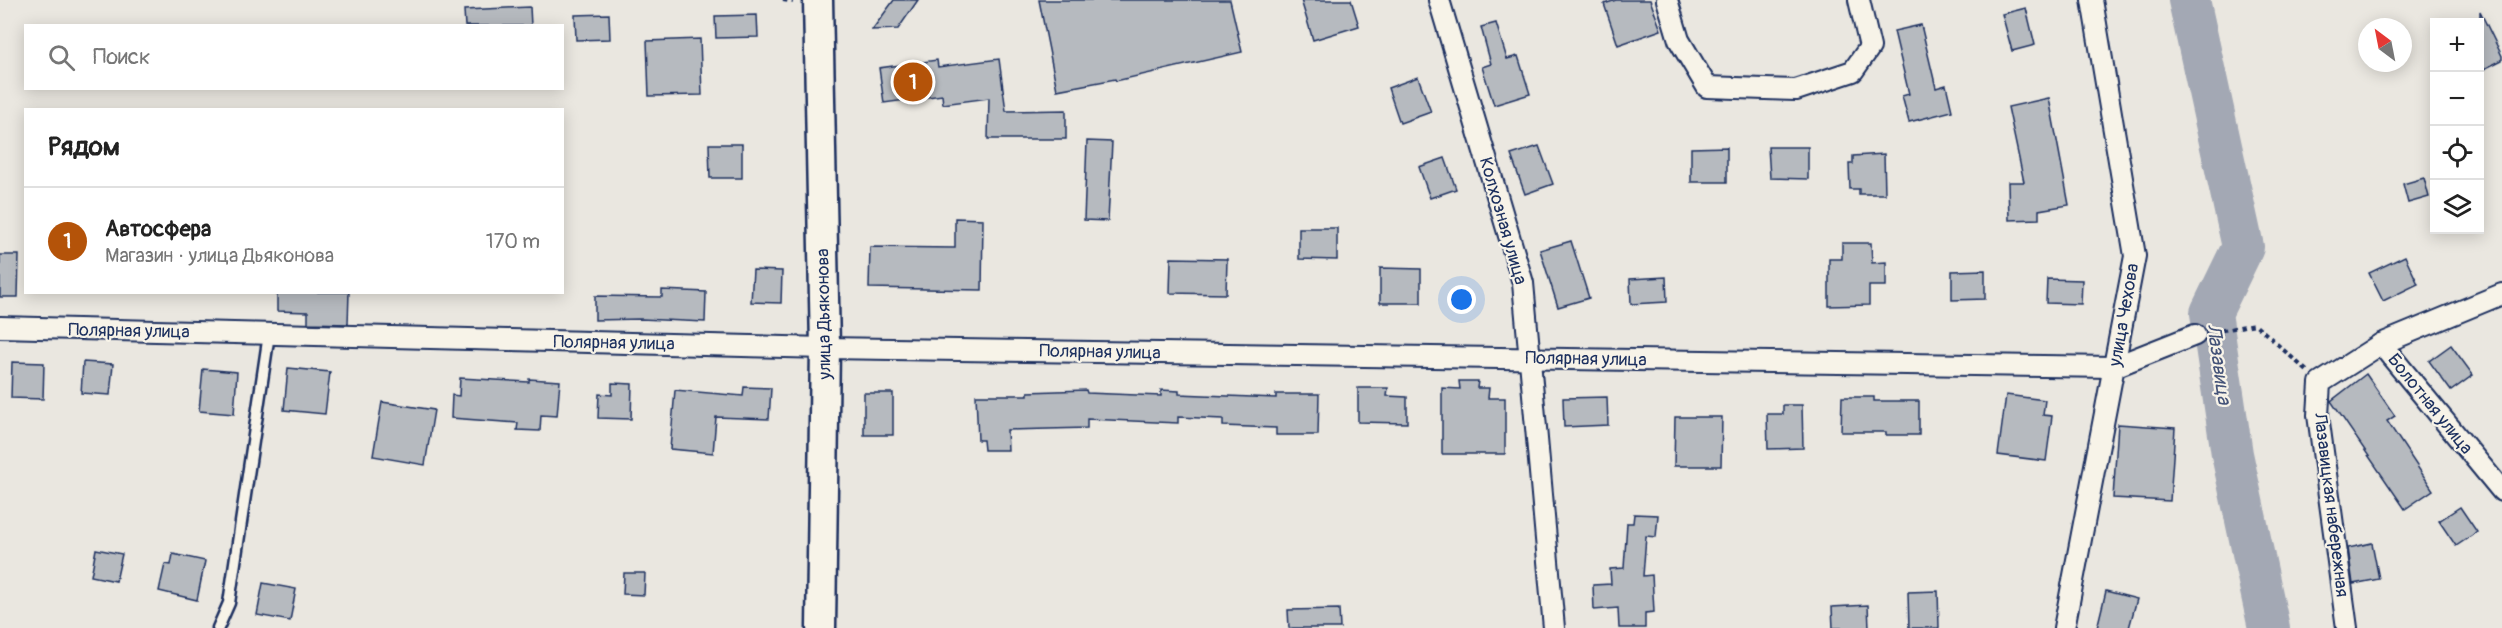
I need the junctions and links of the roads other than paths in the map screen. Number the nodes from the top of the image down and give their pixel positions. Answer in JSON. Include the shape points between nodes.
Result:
{"nodes":[{"id":1,"x":818,"y":0,"type":"edge"},
{"id":2,"x":1439,"y":0,"type":"edge"},
{"id":3,"x":1667,"y":0,"type":"edge"},
{"id":4,"x":1859,"y":0,"type":"edge"},
{"id":5,"x":2091,"y":0,"type":"edge"},
{"id":6,"x":2502,"y":294,"type":"edge"},
{"id":7,"x":0,"y":327,"type":"edge"},
{"id":8,"x":269,"y":334,"type":"junction"},
{"id":9,"x":2195,"y":335,"type":"road end"},
{"id":10,"x":2381,"y":344,"type":"junction"},
{"id":11,"x":825,"y":348,"type":"junction"},
{"id":12,"x":1528,"y":359,"type":"junction"},
{"id":13,"x":2114,"y":367,"type":"junction"},
{"id":14,"x":2502,"y":491,"type":"edge"},
{"id":15,"x":219,"y":628,"type":"edge"},
{"id":16,"x":821,"y":628,"type":"edge"},
{"id":17,"x":1554,"y":628,"type":"edge"},
{"id":18,"x":2064,"y":628,"type":"edge"},
{"id":19,"x":2347,"y":628,"type":"edge"}],
"edges":[{"from":1,"to":11,"type":"main road","name":"улица Дьяконова"},
{"from":2,"to":12,"type":"street","name":"Колхозная улица","via":[[1523,283]]},
{"from":3,"to":4,"type":"street","via":[[1679,40],[1707,87],[1796,90],[1853,71],[1870,47]]},
{"from":5,"to":13,"type":"street","name":"улица Чехова","via":[[2134,256]]},
{"from":6,"to":10,"type":"street"},
{"from":7,"to":8,"type":"street","name":"Полярная улица"},
{"from":8,"to":11,"type":"street","name":"Полярная улица"},
{"from":8,"to":15,"type":"lane","via":[[229,603]]},
{"from":9,"to":13,"type":"street","name":"Полярная улица"},
{"from":10,"to":14,"type":"street","name":"Болотная улица"},
{"from":10,"to":19,"type":"street","name":"Лазавицкая набережная","via":[[2320,383],[2318,416]]},
{"from":11,"to":12,"type":"street","name":"Полярная улица"},
{"from":11,"to":16,"type":"main road","name":"улица Дьяконова"},
{"from":12,"to":13,"type":"street","name":"Полярная улица"},
{"from":12,"to":17,"type":"street","name":"Колхозная улица"},
{"from":13,"to":18,"type":"street","name":"улица Чехова"}]}
